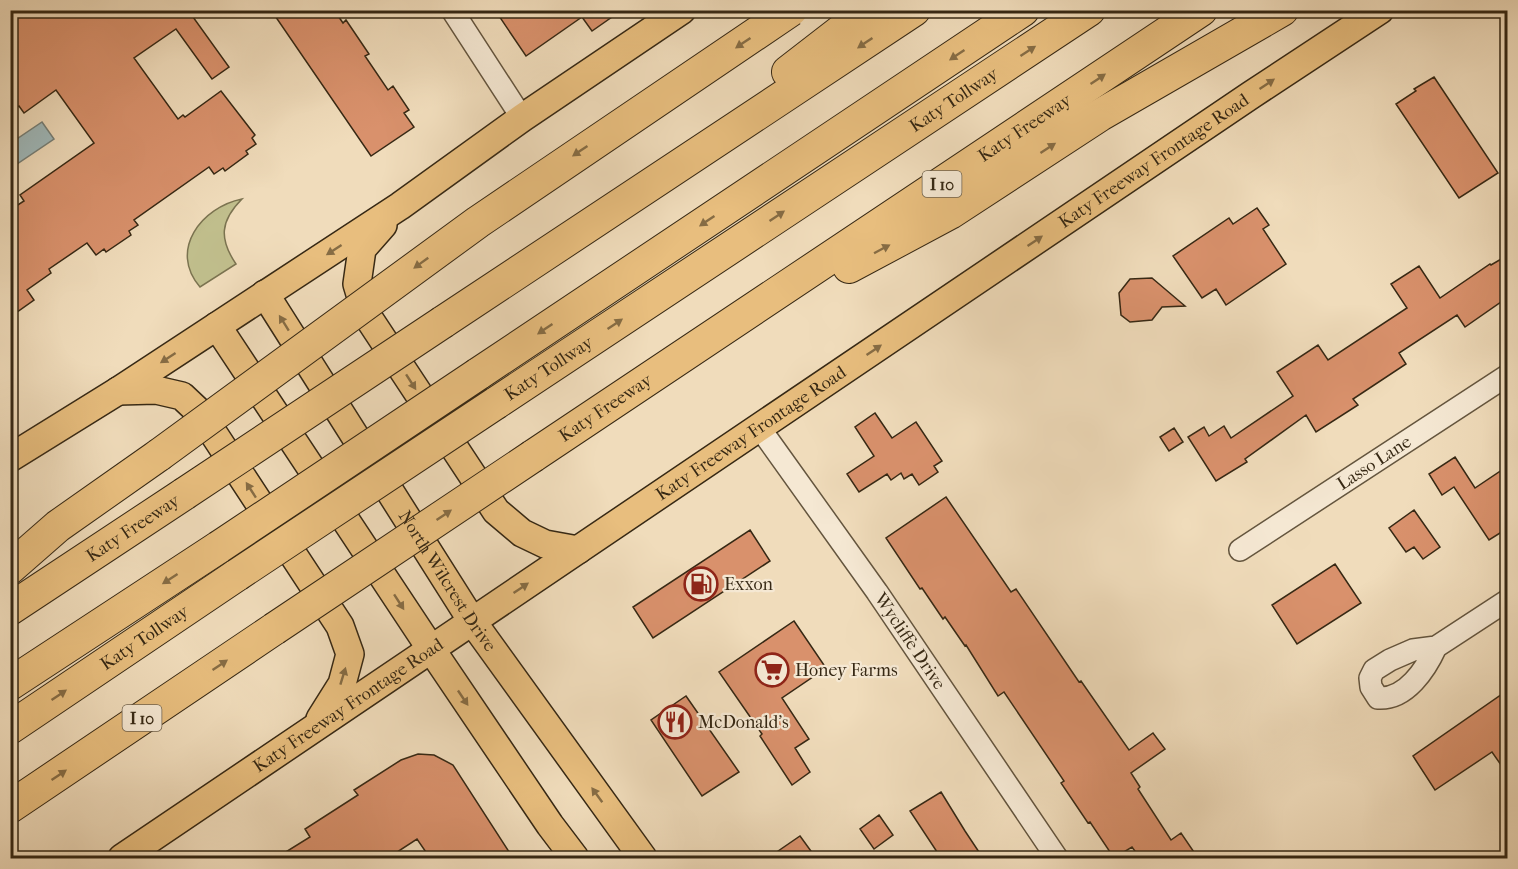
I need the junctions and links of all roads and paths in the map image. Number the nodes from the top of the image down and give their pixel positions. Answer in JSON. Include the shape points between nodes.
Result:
{"nodes":[{"id":1,"x":452,"y":10,"type":"edge"},
{"id":2,"x":682,"y":10,"type":"edge"},
{"id":3,"x":791,"y":10,"type":"edge"},
{"id":4,"x":868,"y":10,"type":"edge"},
{"id":5,"x":914,"y":10,"type":"edge"},
{"id":6,"x":1023,"y":10,"type":"edge"},
{"id":7,"x":1089,"y":10,"type":"edge"},
{"id":8,"x":1201,"y":10,"type":"edge"},
{"id":9,"x":1282,"y":10,"type":"edge"},
{"id":10,"x":1380,"y":10,"type":"edge"},
{"id":11,"x":522,"y":118,"type":"junction"},
{"id":12,"x":624,"y":203,"type":"junction"},
{"id":13,"x":400,"y":206,"type":"junction"},
{"id":14,"x":265,"y":294,"type":"junction"},
{"id":15,"x":217,"y":326,"type":"junction"},
{"id":16,"x":682,"y":357,"type":"junction"},
{"id":17,"x":1508,"y":375,"type":"edge"},
{"id":18,"x":118,"y":391,"type":"junction"},
{"id":19,"x":759,"y":427,"type":"junction"},
{"id":20,"x":12,"y":452,"type":"edge"},
{"id":21,"x":578,"y":550,"type":"junction"},
{"id":22,"x":1240,"y":550,"type":"dead end"},
{"id":23,"x":10,"y":568,"type":"edge"},
{"id":24,"x":1508,"y":600,"type":"edge"},
{"id":25,"x":10,"y":609,"type":"edge"},
{"id":26,"x":472,"y":621,"type":"junction"},
{"id":27,"x":1436,"y":647,"type":"dead end"},
{"id":28,"x":431,"y":649,"type":"junction"},
{"id":29,"x":10,"y":684,"type":"edge"},
{"id":30,"x":315,"y":727,"type":"junction"},
{"id":31,"x":10,"y":728,"type":"edge"},
{"id":32,"x":10,"y":807,"type":"edge"},
{"id":33,"x":122,"y":858,"type":"edge"},
{"id":34,"x":575,"y":858,"type":"edge"},
{"id":35,"x":644,"y":858,"type":"edge"},
{"id":36,"x":1057,"y":858,"type":"edge"}],
"edges":[{"from":1,"to":11,"type":"street"},
{"from":2,"to":11,"type":"main road"},
{"from":3,"to":23,"type":"highway","one_way":true,"bridge":true,"via":[[478,222],[58,526]]},
{"from":4,"to":12,"type":"highway"},
{"from":5,"to":12,"type":"highway","name":"Katy Freeway","one_way":true},
{"from":6,"to":29,"type":"highway","name":"Katy Tollway","one_way":true,"bridge":true},
{"from":31,"to":7,"type":"highway","name":"Katy Tollway","one_way":true,"bridge":true},
{"from":16,"to":8,"type":"highway","name":"Katy Freeway","number":"I 10","one_way":true},
{"from":16,"to":9,"type":"highway","one_way":true,"via":[[950,213],[1100,115]]},
{"from":19,"to":10,"type":"main road","name":"Katy Freeway Frontage Road","one_way":true},
{"from":11,"to":13,"type":"main road"},
{"from":12,"to":25,"type":"highway","name":"Katy Freeway","bridge":true},
{"from":13,"to":14,"type":"main road","one_way":true},
{"from":13,"to":21,"type":"main road","one_way":true,"via":[[362,249],[357,284],[366,314],[496,511],[522,533],[545,544]]},
{"from":14,"to":15,"type":"main road"},
{"from":26,"to":14,"type":"main road","name":"North Wilcrest Drive","one_way":true},
{"from":15,"to":18,"type":"main road","one_way":true},
{"from":15,"to":28,"type":"main road","one_way":true},
{"from":32,"to":16,"type":"highway","name":"Katy Freeway","number":"I 10","one_way":true,"bridge":true},
{"from":17,"to":22,"type":"street","name":"Lasso Lane"},
{"from":18,"to":20,"type":"main road"},
{"from":30,"to":18,"type":"main road","one_way":true,"via":[[342,684],[350,654],[340,626],[200,413],[182,396],[156,390]]},
{"from":19,"to":21,"type":"main road","name":"Katy Freeway Frontage Road"},
{"from":19,"to":36,"type":"street","name":"Wycliffe Drive","via":[[877,592]]},
{"from":26,"to":21,"type":"main road","name":"Katy Freeway Frontage Road","one_way":true},
{"from":24,"to":27,"type":"street"},
{"from":26,"to":28,"type":"main road","name":"Katy Freeway Frontage Road"},
{"from":35,"to":26,"type":"main road","name":"North Wilcrest Drive","one_way":true},
{"from":28,"to":30,"type":"main road","name":"Katy Freeway Frontage Road"},
{"from":28,"to":34,"type":"main road","one_way":true},
{"from":30,"to":33,"type":"main road","name":"Katy Freeway Frontage Road"}]}
